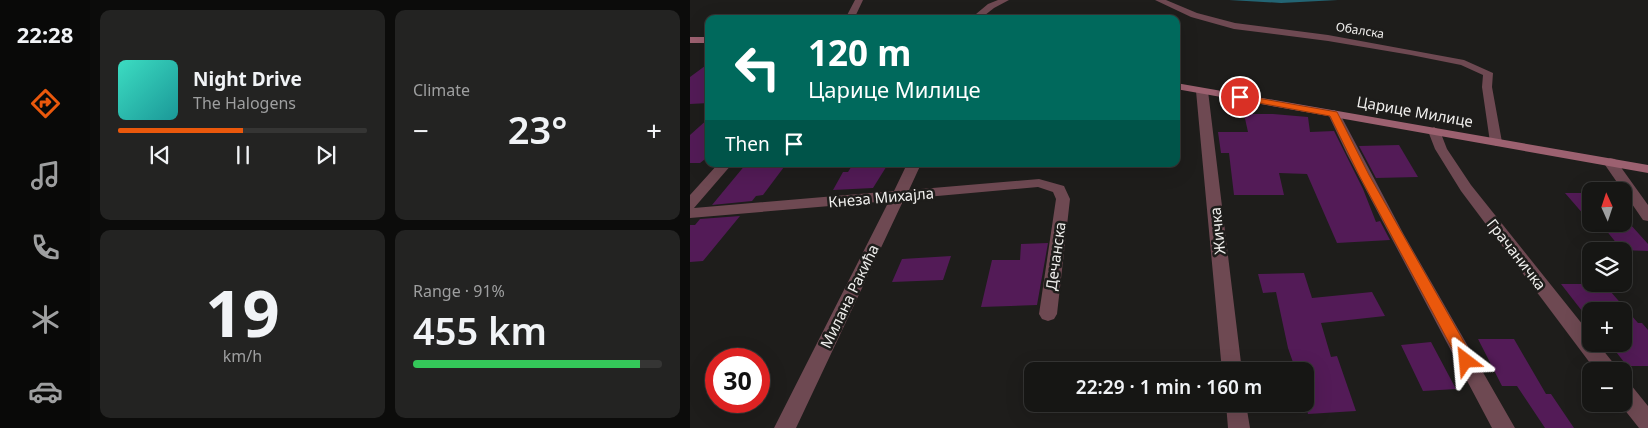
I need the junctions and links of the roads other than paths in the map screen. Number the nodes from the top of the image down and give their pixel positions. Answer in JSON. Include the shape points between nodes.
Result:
{"nodes":[{"id":1,"x":859,"y":0,"type":"edge"},
{"id":2,"x":1005,"y":0,"type":"edge"},
{"id":3,"x":1159,"y":0,"type":"edge"},
{"id":4,"x":851,"y":15,"type":"edge"},
{"id":5,"x":979,"y":15,"type":"edge"},
{"id":6,"x":690,"y":40,"type":"edge"},
{"id":7,"x":705,"y":40,"type":"edge"},
{"id":8,"x":1180,"y":87,"type":"edge"},
{"id":9,"x":1202,"y":91,"type":"junction"},
{"id":10,"x":1334,"y":114,"type":"junction"},
{"id":11,"x":1434,"y":131,"type":"junction"},
{"id":12,"x":1496,"y":142,"type":"junction"},
{"id":13,"x":1610,"y":162,"type":"junction"},
{"id":14,"x":722,"y":167,"type":"edge"},
{"id":15,"x":912,"y":167,"type":"edge"},
{"id":16,"x":1648,"y":169,"type":"edge"},
{"id":17,"x":897,"y":196,"type":"junction"},
{"id":18,"x":1063,"y":199,"type":"joint"},
{"id":19,"x":690,"y":204,"type":"edge"},
{"id":20,"x":690,"y":213,"type":"edge"},
{"id":21,"x":1648,"y":216,"type":"edge"},
{"id":22,"x":1048,"y":314,"type":"dead end"},
{"id":23,"x":1231,"y":362,"type":"edge"},
{"id":24,"x":1601,"y":362,"type":"edge"},
{"id":25,"x":1632,"y":402,"type":"edge"},
{"id":26,"x":1237,"y":412,"type":"edge"},
{"id":27,"x":1648,"y":423,"type":"edge"},
{"id":28,"x":785,"y":428,"type":"edge"},
{"id":29,"x":1238,"y":428,"type":"edge"},
{"id":30,"x":1504,"y":428,"type":"edge"}],
"edges":[{"from":1,"to":4,"type":"street"},
{"from":2,"to":5,"type":"street"},
{"from":3,"to":12,"type":"street","name":"Обалска","via":[[1194,15],[1234,26],[1328,38],[1464,63],[1488,73],[1487,87]]},
{"from":6,"to":7,"type":"main road"},
{"from":8,"to":9,"type":"main road","name":"Царице Милице"},
{"from":9,"to":10,"type":"main road","name":"Царице Милице"},
{"from":9,"to":23,"type":"street","name":"Жичка"},
{"from":10,"to":11,"type":"main road","name":"Царице Милице"},
{"from":10,"to":30,"type":"street","via":[[1396,234]]},
{"from":11,"to":12,"type":"main road","name":"Царице Милице"},
{"from":11,"to":24,"type":"street","name":"Грачаничка","via":[[1440,149],[1466,188]]},
{"from":12,"to":13,"type":"main road","name":"Царице Милице"},
{"from":13,"to":16,"type":"main road","name":"Царице Милице"},
{"from":13,"to":21,"type":"street"},
{"from":14,"to":19,"type":"street"},
{"from":15,"to":17,"type":"street","name":"Милана Ракића"},
{"from":17,"to":18,"type":"street","name":"Кнеза Михајла","via":[[1039,183],[1060,189]]},
{"from":17,"to":20,"type":"street","name":"Кнеза Михајла"},
{"from":17,"to":28,"type":"street","name":"Милана Ракића"},
{"from":18,"to":22,"type":"street","name":"Дечанска"},
{"from":25,"to":27,"type":"street"},
{"from":26,"to":29,"type":"street"}]}
